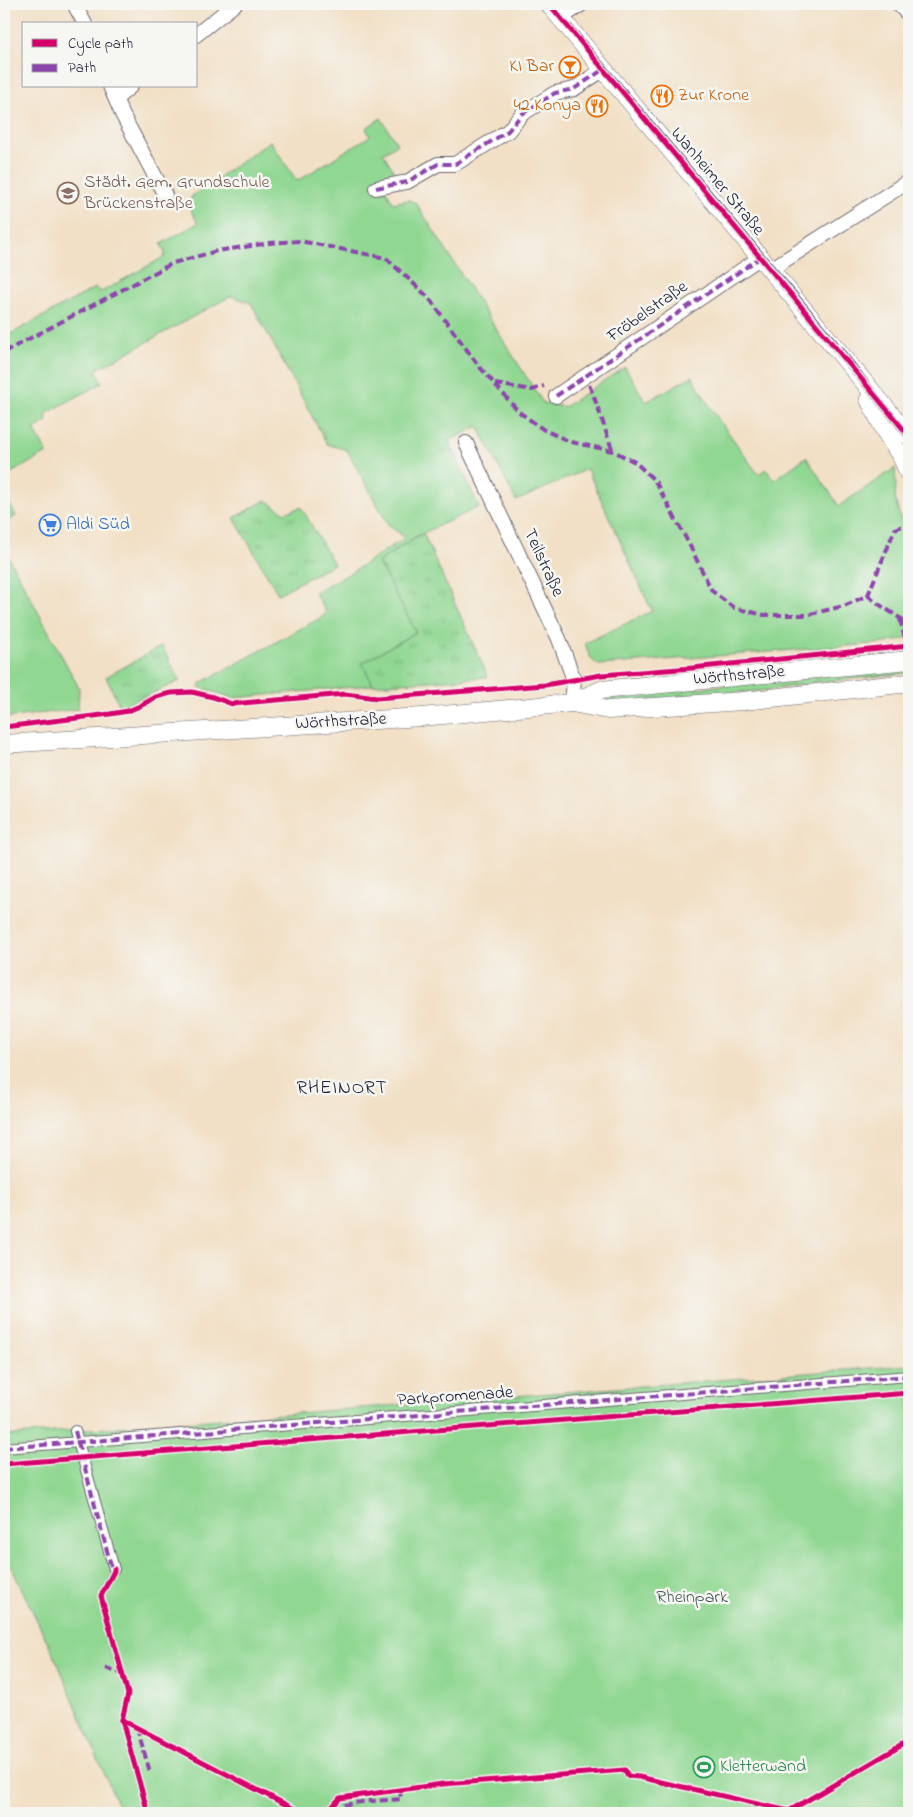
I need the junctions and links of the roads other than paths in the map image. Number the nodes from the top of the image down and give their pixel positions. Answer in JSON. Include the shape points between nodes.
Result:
{"nodes":[{"id":1,"x":74,"y":4,"type":"edge"},
{"id":2,"x":235,"y":4,"type":"edge"},
{"id":3,"x":550,"y":4,"type":"edge"},
{"id":4,"x":582,"y":4,"type":"edge"},
{"id":5,"x":898,"y":4,"type":"edge"},
{"id":6,"x":909,"y":15,"type":"edge"},
{"id":7,"x":561,"y":18,"type":"junction"},
{"id":8,"x":85,"y":22,"type":"edge"},
{"id":9,"x":198,"y":33,"type":"edge"},
{"id":10,"x":604,"y":69,"type":"junction"},
{"id":11,"x":114,"y":92,"type":"edge"},
{"id":12,"x":909,"y":181,"type":"edge"},
{"id":13,"x":376,"y":188,"type":"dead end"},
{"id":14,"x":165,"y":195,"type":"dead end"},
{"id":15,"x":766,"y":263,"type":"junction"},
{"id":16,"x":862,"y":380,"type":"junction"},
{"id":17,"x":556,"y":396,"type":"dead end"},
{"id":18,"x":879,"y":418,"type":"junction"},
{"id":19,"x":909,"y":436,"type":"edge"},
{"id":20,"x":466,"y":443,"type":"dead end"},
{"id":21,"x":909,"y":453,"type":"edge"},
{"id":22,"x":909,"y":474,"type":"edge"},
{"id":23,"x":909,"y":660,"type":"edge"},
{"id":24,"x":909,"y":683,"type":"edge"},
{"id":25,"x":572,"y":703,"type":"junction"},
{"id":26,"x":4,"y":744,"type":"edge"},
{"id":27,"x":909,"y":1376,"type":"edge"},
{"id":28,"x":75,"y":1431,"type":"dead end"},
{"id":29,"x":78,"y":1442,"type":"junction"},
{"id":30,"x":4,"y":1448,"type":"edge"},
{"id":31,"x":114,"y":1569,"type":"dead end"}],
"edges":[{"from":1,"to":8,"type":"street"},
{"from":2,"to":9,"type":"street"},
{"from":3,"to":7,"type":"street","name":"Wanheimer Straße"},
{"from":4,"to":7,"type":"street"},
{"from":5,"to":6,"type":"street"},
{"from":7,"to":10,"type":"street","name":"Wanheimer Straße"},
{"from":10,"to":13,"type":"street","via":[[574,89],[555,93],[530,108],[508,131],[455,164],[438,164],[407,182]]},
{"from":10,"to":15,"type":"street","name":"Wanheimer Straße"},
{"from":11,"to":14,"type":"street","via":[[122,114]]},
{"from":12,"to":15,"type":"street","name":"Fröbelstraße"},
{"from":15,"to":16,"type":"street","name":"Wanheimer Straße"},
{"from":15,"to":17,"type":"street","name":"Fröbelstraße"},
{"from":16,"to":18,"type":"street","name":"Wanheimer Straße"},
{"from":16,"to":19,"type":"street","name":"Wanheimer Straße"},
{"from":18,"to":21,"type":"street"},
{"from":18,"to":22,"type":"street","name":"Wanheimer Straße"},
{"from":20,"to":25,"type":"street","name":"Teilstraße","via":[[558,639],[574,680]]},
{"from":23,"to":25,"type":"street","name":"Wörthstraße","via":[[600,690]]},
{"from":24,"to":25,"type":"street","name":"Wörthstraße","via":[[743,701],[608,710]]},
{"from":25,"to":26,"type":"street","name":"Wörthstraße","via":[[422,717]]},
{"from":27,"to":29,"type":"street","name":"Parkpromenade"},
{"from":28,"to":29,"type":"street"},
{"from":29,"to":30,"type":"street","name":"Parkpromenade"},
{"from":29,"to":31,"type":"street"}]}
